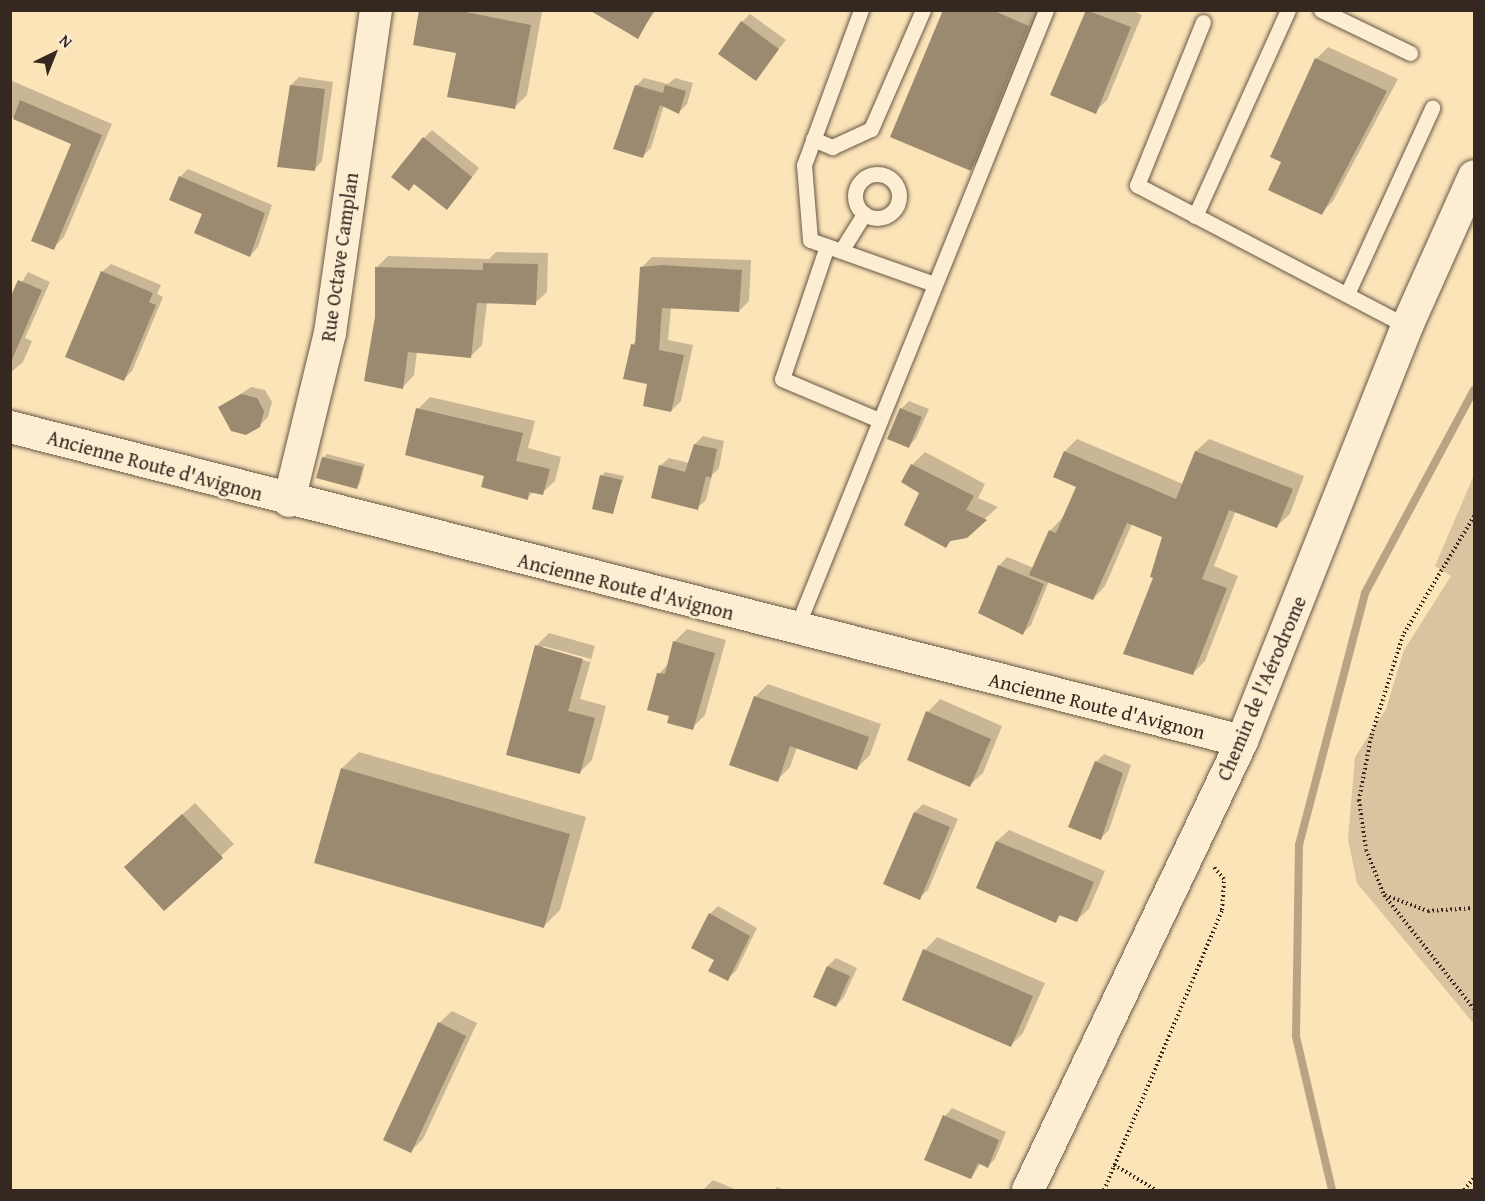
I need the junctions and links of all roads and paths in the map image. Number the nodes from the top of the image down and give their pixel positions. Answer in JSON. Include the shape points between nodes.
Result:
{"nodes":[{"id":1,"x":376,"y":10,"type":"edge"},
{"id":2,"x":861,"y":10,"type":"edge"},
{"id":3,"x":923,"y":10,"type":"edge"},
{"id":4,"x":1046,"y":10,"type":"edge"},
{"id":5,"x":1288,"y":10,"type":"edge"},
{"id":6,"x":1321,"y":10,"type":"edge"},
{"id":7,"x":1203,"y":22,"type":"dead end"},
{"id":8,"x":1410,"y":53,"type":"dead end"},
{"id":9,"x":1432,"y":108,"type":"dead end"},
{"id":10,"x":813,"y":139,"type":"junction"},
{"id":11,"x":1474,"y":176,"type":"edge"},
{"id":12,"x":864,"y":214,"type":"dead end"},
{"id":13,"x":1195,"y":216,"type":"junction"},
{"id":14,"x":834,"y":248,"type":"junction"},
{"id":15,"x":934,"y":284,"type":"junction"},
{"id":16,"x":1347,"y":294,"type":"junction"},
{"id":17,"x":1407,"y":326,"type":"junction"},
{"id":18,"x":879,"y":420,"type":"junction"},
{"id":19,"x":10,"y":427,"type":"edge"},
{"id":20,"x":289,"y":501,"type":"junction"},
{"id":21,"x":1474,"y":516,"type":"edge"},
{"id":22,"x":796,"y":629,"type":"junction"},
{"id":23,"x":1242,"y":741,"type":"junction"},
{"id":24,"x":1194,"y":842,"type":"junction"},
{"id":25,"x":1384,"y":894,"type":"junction"},
{"id":26,"x":1474,"y":908,"type":"edge"},
{"id":27,"x":1474,"y":1010,"type":"edge"},
{"id":28,"x":1114,"y":1165,"type":"junction"},
{"id":29,"x":1474,"y":1178,"type":"edge"},
{"id":30,"x":1028,"y":1191,"type":"edge"},
{"id":31,"x":1104,"y":1191,"type":"edge"},
{"id":32,"x":1156,"y":1191,"type":"edge"},
{"id":33,"x":1464,"y":1191,"type":"edge"}],
"edges":[{"from":1,"to":20,"type":"street","name":"Rue Octave Camplan","via":[[330,333]]},
{"from":2,"to":10,"type":"lane"},
{"from":3,"to":10,"type":"lane","via":[[871,129],[832,147]]},
{"from":4,"to":15,"type":"lane"},
{"from":5,"to":13,"type":"lane"},
{"from":6,"to":8,"type":"lane"},
{"from":7,"to":13,"type":"lane","via":[[1137,185]]},
{"from":9,"to":16,"type":"lane"},
{"from":10,"to":14,"type":"lane","via":[[804,165],[810,240]]},
{"from":11,"to":17,"type":"street","name":"Chemin de l'Aérodrome"},
{"from":12,"to":14,"type":"lane"},
{"from":13,"to":16,"type":"lane"},
{"from":14,"to":15,"type":"lane"},
{"from":14,"to":18,"type":"lane","via":[[782,379]]},
{"from":15,"to":18,"type":"lane"},
{"from":16,"to":17,"type":"lane"},
{"from":17,"to":23,"type":"street","name":"Chemin de l'Aérodrome"},
{"from":18,"to":22,"type":"lane"},
{"from":19,"to":20,"type":"street","name":"Ancienne Route d'Avignon"},
{"from":20,"to":22,"type":"street","name":"Ancienne Route d'Avignon"},
{"from":21,"to":25,"type":"path","via":[[1403,635],[1371,737],[1359,800],[1366,850]]},
{"from":22,"to":23,"type":"street","name":"Ancienne Route d'Avignon"},
{"from":23,"to":24,"type":"street","name":"Chemin de l'Aérodrome"},
{"from":24,"to":28,"type":"path","via":[[1224,879],[1222,910]]},
{"from":24,"to":30,"type":"street","name":"Chemin de l'Aérodrome"},
{"from":25,"to":26,"type":"path","via":[[1428,911]]},
{"from":25,"to":27,"type":"path"},
{"from":28,"to":31,"type":"path"},
{"from":28,"to":32,"type":"path"},
{"from":29,"to":33,"type":"path"}]}
